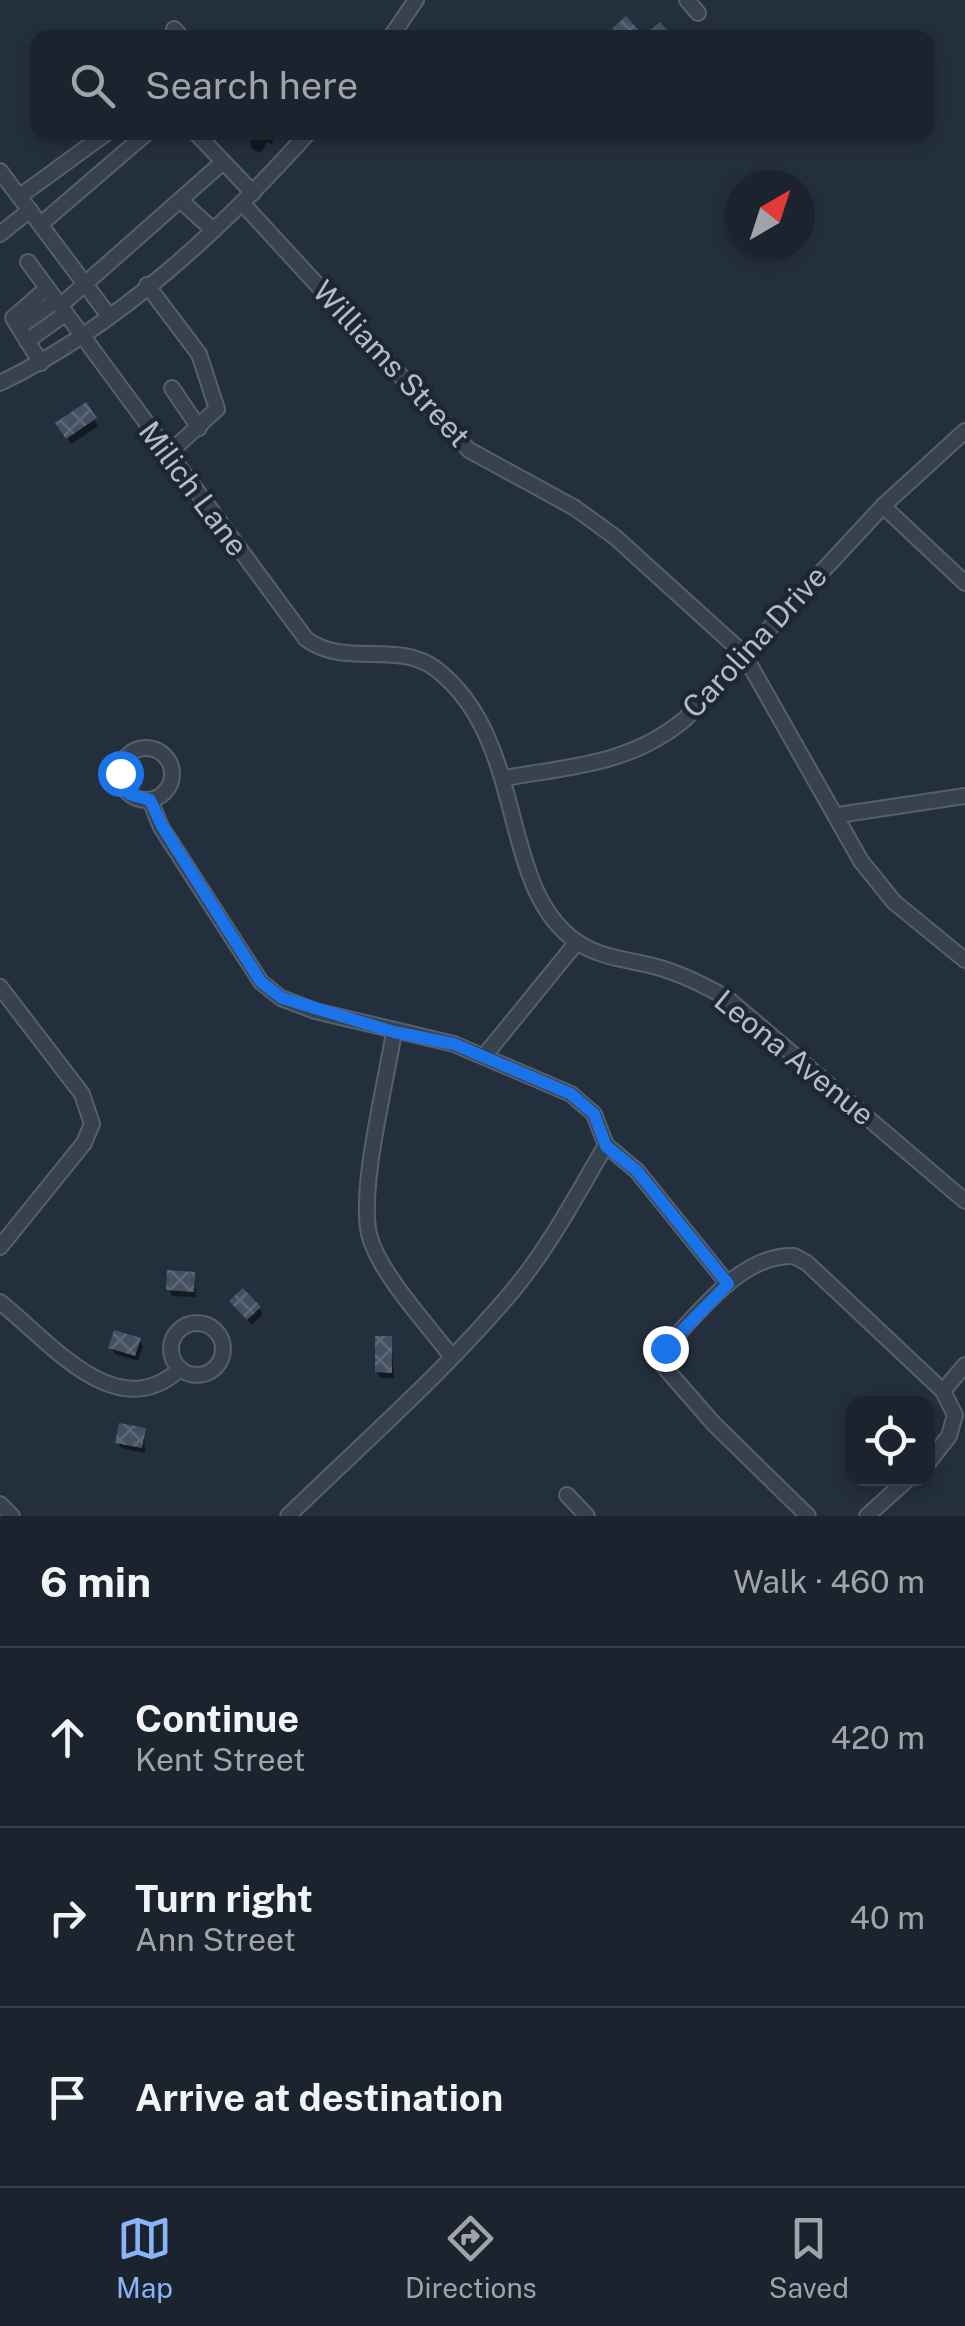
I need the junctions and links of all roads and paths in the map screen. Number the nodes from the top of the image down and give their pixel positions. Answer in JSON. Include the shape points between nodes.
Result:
{"nodes":[{"id":1,"x":416,"y":0,"type":"edge"},
{"id":2,"x":687,"y":0,"type":"edge"},
{"id":3,"x":698,"y":12,"type":"dead end"},
{"id":4,"x":395,"y":30,"type":"edge"},
{"id":5,"x":98,"y":140,"type":"edge"},
{"id":6,"x":117,"y":140,"type":"edge"},
{"id":7,"x":139,"y":140,"type":"edge"},
{"id":8,"x":202,"y":140,"type":"edge"},
{"id":9,"x":302,"y":140,"type":"edge"},
{"id":10,"x":128,"y":150,"type":"junction"},
{"id":11,"x":223,"y":162,"type":"junction"},
{"id":12,"x":0,"y":172,"type":"edge"},
{"id":13,"x":20,"y":196,"type":"junction"},
{"id":14,"x":248,"y":198,"type":"junction"},
{"id":15,"x":180,"y":200,"type":"junction"},
{"id":16,"x":30,"y":210,"type":"junction"},
{"id":17,"x":41,"y":224,"type":"junction"},
{"id":18,"x":212,"y":229,"type":"junction"},
{"id":19,"x":0,"y":234,"type":"edge"},
{"id":20,"x":28,"y":262,"type":"dead end"},
{"id":21,"x":85,"y":284,"type":"junction"},
{"id":22,"x":146,"y":285,"type":"junction"},
{"id":23,"x":57,"y":302,"type":"junction"},
{"id":24,"x":109,"y":316,"type":"junction"},
{"id":25,"x":23,"y":334,"type":"junction"},
{"id":26,"x":82,"y":338,"type":"junction"},
{"id":27,"x":41,"y":363,"type":"junction"},
{"id":28,"x":1,"y":379,"type":"edge"},
{"id":29,"x":172,"y":388,"type":"dead end"},
{"id":30,"x":199,"y":428,"type":"junction"},
{"id":31,"x":965,"y":431,"type":"edge"},
{"id":32,"x":167,"y":455,"type":"junction"},
{"id":33,"x":882,"y":506,"type":"junction"},
{"id":34,"x":965,"y":583,"type":"edge"},
{"id":35,"x":306,"y":639,"type":"joint"},
{"id":36,"x":743,"y":653,"type":"junction"},
{"id":37,"x":505,"y":778,"type":"junction"},
{"id":38,"x":965,"y":796,"type":"edge"},
{"id":39,"x":150,"y":800,"type":"dead end"},
{"id":40,"x":838,"y":815,"type":"junction"},
{"id":41,"x":577,"y":942,"type":"junction"},
{"id":42,"x":965,"y":960,"type":"edge"},
{"id":43,"x":2,"y":996,"type":"edge"},
{"id":44,"x":394,"y":1032,"type":"junction"},
{"id":45,"x":484,"y":1055,"type":"junction"},
{"id":46,"x":606,"y":1146,"type":"junction"},
{"id":47,"x":965,"y":1200,"type":"edge"},
{"id":48,"x":0,"y":1247,"type":"edge"},
{"id":49,"x":728,"y":1284,"type":"junction"},
{"id":50,"x":0,"y":1302,"type":"edge"},
{"id":51,"x":452,"y":1357,"type":"junction"},
{"id":52,"x":965,"y":1365,"type":"edge"},
{"id":53,"x":180,"y":1369,"type":"dead end"},
{"id":54,"x":942,"y":1391,"type":"junction"},
{"id":55,"x":935,"y":1453,"type":"edge"},
{"id":56,"x":900,"y":1486,"type":"edge"},
{"id":57,"x":567,"y":1495,"type":"dead end"},
{"id":58,"x":0,"y":1504,"type":"edge"},
{"id":59,"x":583,"y":1515,"type":"edge"},
{"id":60,"x":12,"y":1516,"type":"edge"},
{"id":61,"x":288,"y":1516,"type":"edge"},
{"id":62,"x":808,"y":1516,"type":"edge"},
{"id":63,"x":866,"y":1516,"type":"edge"}],
"edges":[{"from":1,"to":4,"type":"street"},
{"from":2,"to":3,"type":"street"},
{"from":5,"to":13,"type":"street"},
{"from":6,"to":10,"type":"street"},
{"from":7,"to":10,"type":"street"},
{"from":8,"to":11,"type":"street","name":"Williams Street"},
{"from":9,"to":14,"type":"street"},
{"from":10,"to":17,"type":"street"},
{"from":11,"to":14,"type":"street","name":"Williams Street"},
{"from":11,"to":15,"type":"street"},
{"from":12,"to":13,"type":"street"},
{"from":13,"to":16,"type":"street"},
{"from":14,"to":18,"type":"street"},
{"from":14,"to":36,"type":"street","name":"Williams Street","via":[[469,450],[615,536]]},
{"from":15,"to":18,"type":"street"},
{"from":15,"to":21,"type":"street"},
{"from":16,"to":17,"type":"street"},
{"from":16,"to":19,"type":"street"},
{"from":17,"to":21,"type":"street"},
{"from":18,"to":22,"type":"street"},
{"from":20,"to":23,"type":"street","name":"Milich Lane"},
{"from":21,"to":23,"type":"street"},
{"from":21,"to":24,"type":"street"},
{"from":22,"to":24,"type":"street"},
{"from":22,"to":30,"type":"street","via":[[199,354],[215,393],[218,409]]},
{"from":23,"to":25,"type":"street"},
{"from":23,"to":25,"type":"street","via":[[14,314]]},
{"from":23,"to":26,"type":"street","name":"Milich Lane"},
{"from":24,"to":26,"type":"street"},
{"from":25,"to":27,"type":"street"},
{"from":26,"to":27,"type":"street"},
{"from":26,"to":32,"type":"street","name":"Milich Lane"},
{"from":27,"to":28,"type":"street"},
{"from":29,"to":30,"type":"street"},
{"from":30,"to":32,"type":"street"},
{"from":31,"to":33,"type":"street","name":"Carolina Drive"},
{"from":32,"to":35,"type":"street","name":"Milich Lane"},
{"from":33,"to":34,"type":"street"},
{"from":33,"to":36,"type":"street","name":"Carolina Drive"},
{"from":35,"to":37,"type":"street","name":"Leona Avenue","via":[[338,655],[411,658],[436,668],[490,740]]},
{"from":36,"to":37,"type":"street","name":"Carolina Drive","via":[[656,743],[616,759]]},
{"from":36,"to":40,"type":"street","name":"Williams Street"},
{"from":37,"to":41,"type":"street","name":"Leona Avenue","via":[[532,889]]},
{"from":38,"to":40,"type":"street"},
{"from":39,"to":44,"type":"street","via":[[261,982],[314,1011]]},
{"from":40,"to":42,"type":"street","name":"Williams Street","via":[[861,861],[894,902]]},
{"from":41,"to":45,"type":"street"},
{"from":41,"to":47,"type":"street","name":"Leona Avenue","via":[[688,977],[727,998]]},
{"from":43,"to":48,"type":"street","via":[[82,1094],[92,1124]]},
{"from":44,"to":45,"type":"street"},
{"from":44,"to":51,"type":"street","via":[[369,1189],[369,1234]]},
{"from":45,"to":46,"type":"street","via":[[571,1094],[594,1114]]},
{"from":46,"to":49,"type":"street","via":[[637,1171]]},
{"from":46,"to":51,"type":"street","via":[[516,1286]]},
{"from":49,"to":54,"type":"street","via":[[765,1261],[794,1256]]},
{"from":49,"to":62,"type":"street","via":[[659,1361]]},
{"from":50,"to":53,"type":"street","via":[[112,1388],[148,1390]]},
{"from":51,"to":61,"type":"street"},
{"from":52,"to":54,"type":"street"},
{"from":54,"to":55,"type":"street","via":[[955,1415]]},
{"from":56,"to":63,"type":"street"},
{"from":57,"to":59,"type":"street"},
{"from":58,"to":60,"type":"street"}]}
